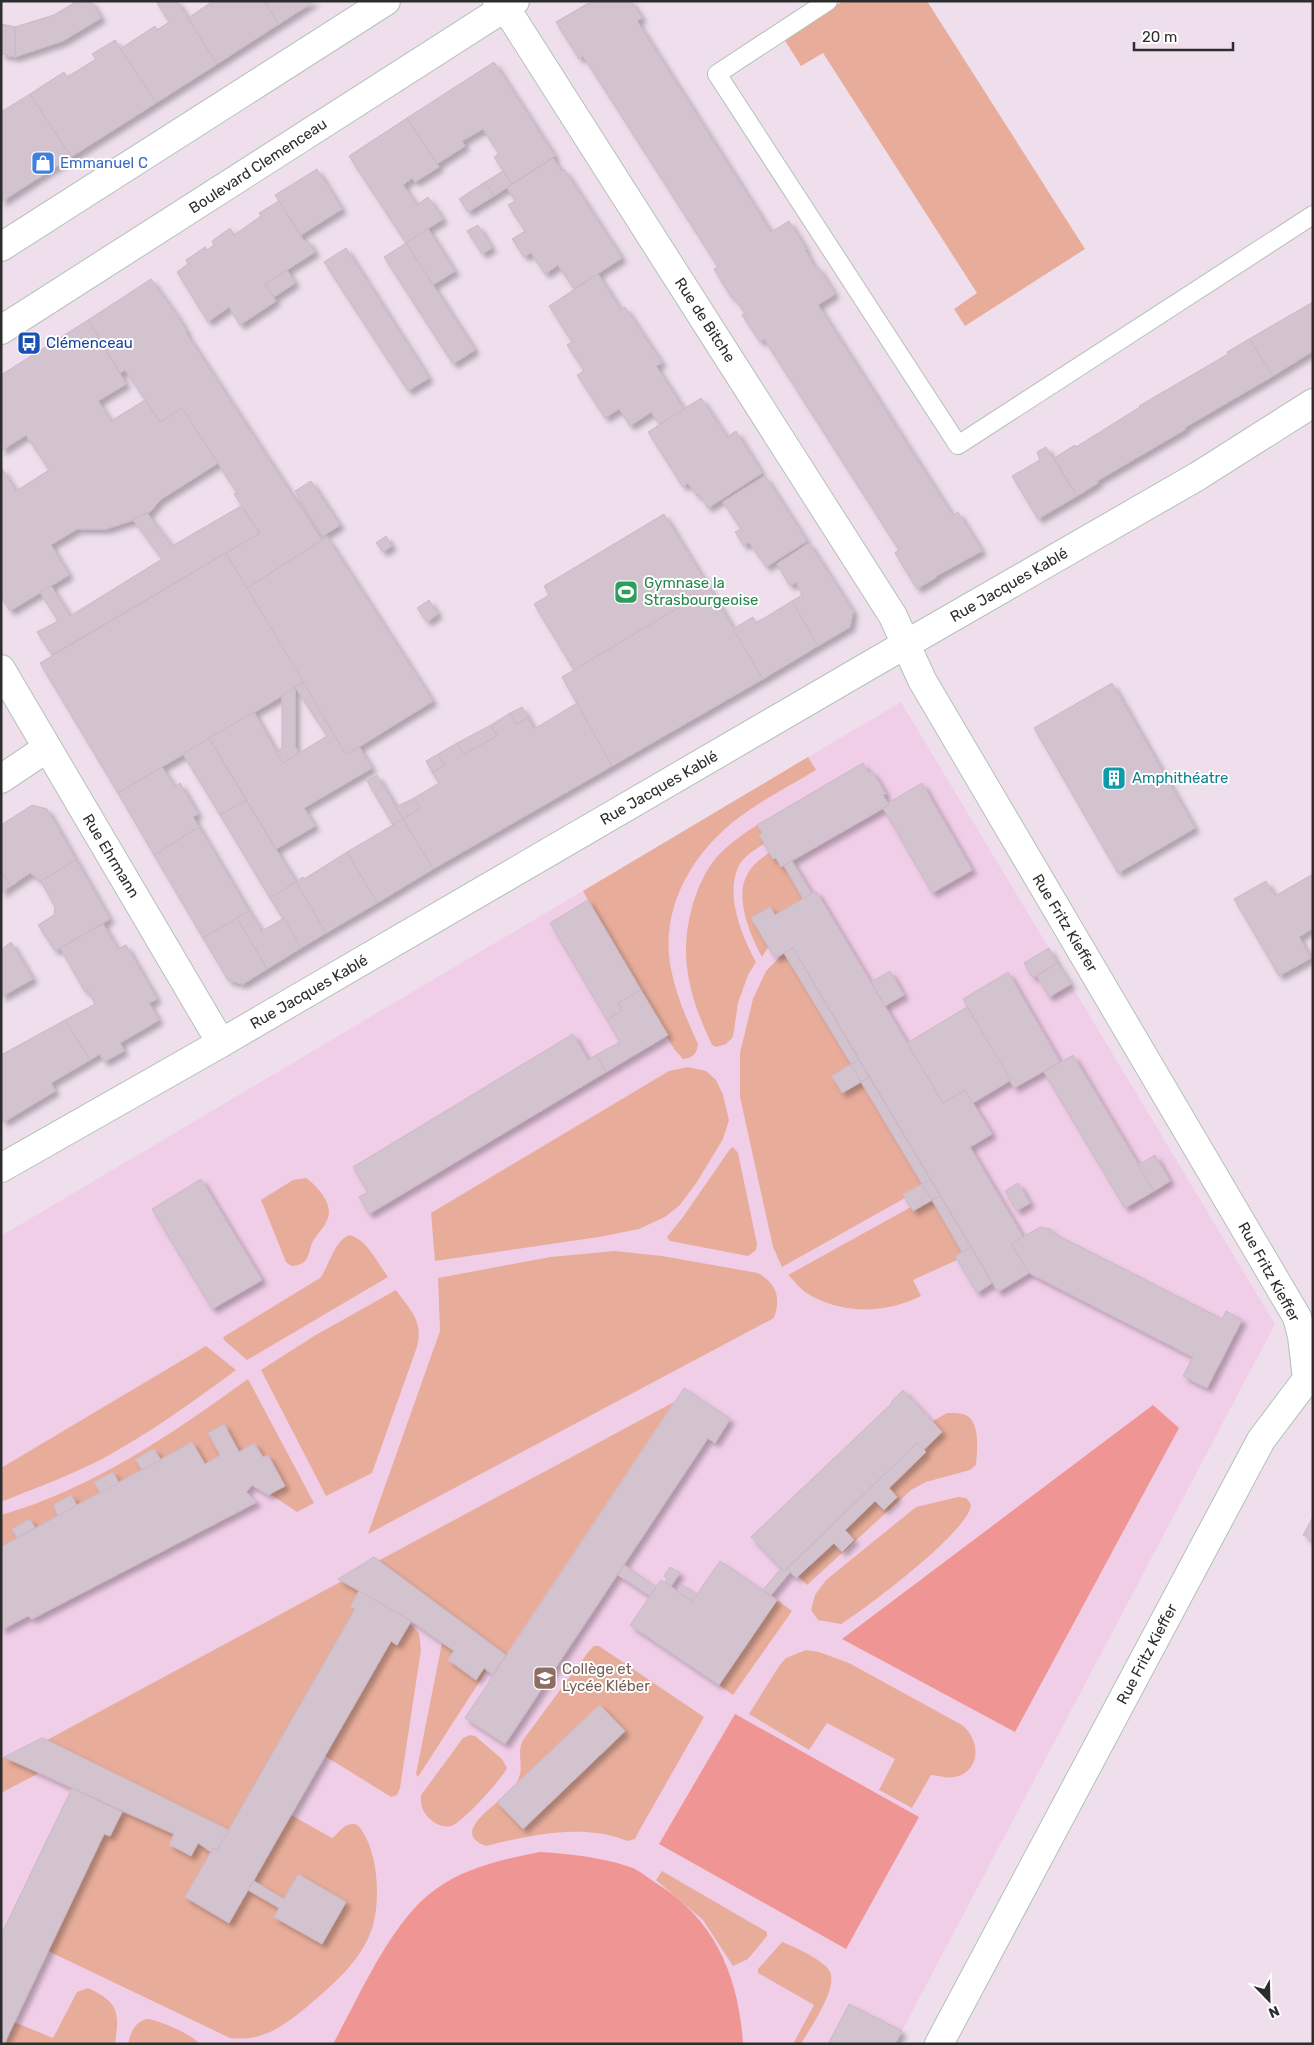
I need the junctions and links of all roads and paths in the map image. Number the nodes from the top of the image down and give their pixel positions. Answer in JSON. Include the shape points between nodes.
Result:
{"nodes":[{"id":1,"x":386,"y":1,"type":"edge"},
{"id":2,"x":828,"y":1,"type":"edge"},
{"id":3,"x":505,"y":4,"type":"edge"},
{"id":4,"x":1313,"y":215,"type":"edge"},
{"id":5,"x":1,"y":247,"type":"edge"},
{"id":6,"x":1,"y":330,"type":"edge"},
{"id":7,"x":1313,"y":403,"type":"edge"},
{"id":8,"x":906,"y":644,"type":"junction"},
{"id":9,"x":1,"y":669,"type":"edge"},
{"id":10,"x":47,"y":748,"type":"junction"},
{"id":11,"x":1,"y":779,"type":"edge"},
{"id":12,"x":221,"y":1043,"type":"junction"},
{"id":13,"x":1,"y":1168,"type":"edge"},
{"id":14,"x":1310,"y":1379,"type":"edge"},
{"id":15,"x":939,"y":2044,"type":"edge"}],
"edges":[{"from":1,"to":5,"type":"street"},
{"from":2,"to":4,"type":"lane","via":[[717,74],[958,445]]},
{"from":3,"to":6,"type":"street","name":"Boulevard Clemenceau"},
{"from":3,"to":8,"type":"street","name":"Rue de Bitche","via":[[889,610]]},
{"from":7,"to":8,"type":"street","name":"Rue Jacques Kablé","via":[[1198,476]]},
{"from":8,"to":12,"type":"street","name":"Rue Jacques Kablé"},
{"from":8,"to":14,"type":"street","name":"Rue Fritz Kieffer","via":[[922,680],[1297,1317]]},
{"from":9,"to":10,"type":"street","name":"Rue Ehrmann"},
{"from":10,"to":11,"type":"street"},
{"from":10,"to":12,"type":"street","name":"Rue Ehrmann"},
{"from":12,"to":13,"type":"street","name":"Rue Jacques Kablé"},
{"from":14,"to":15,"type":"street","name":"Rue Fritz Kieffer","via":[[1261,1440]]}]}
